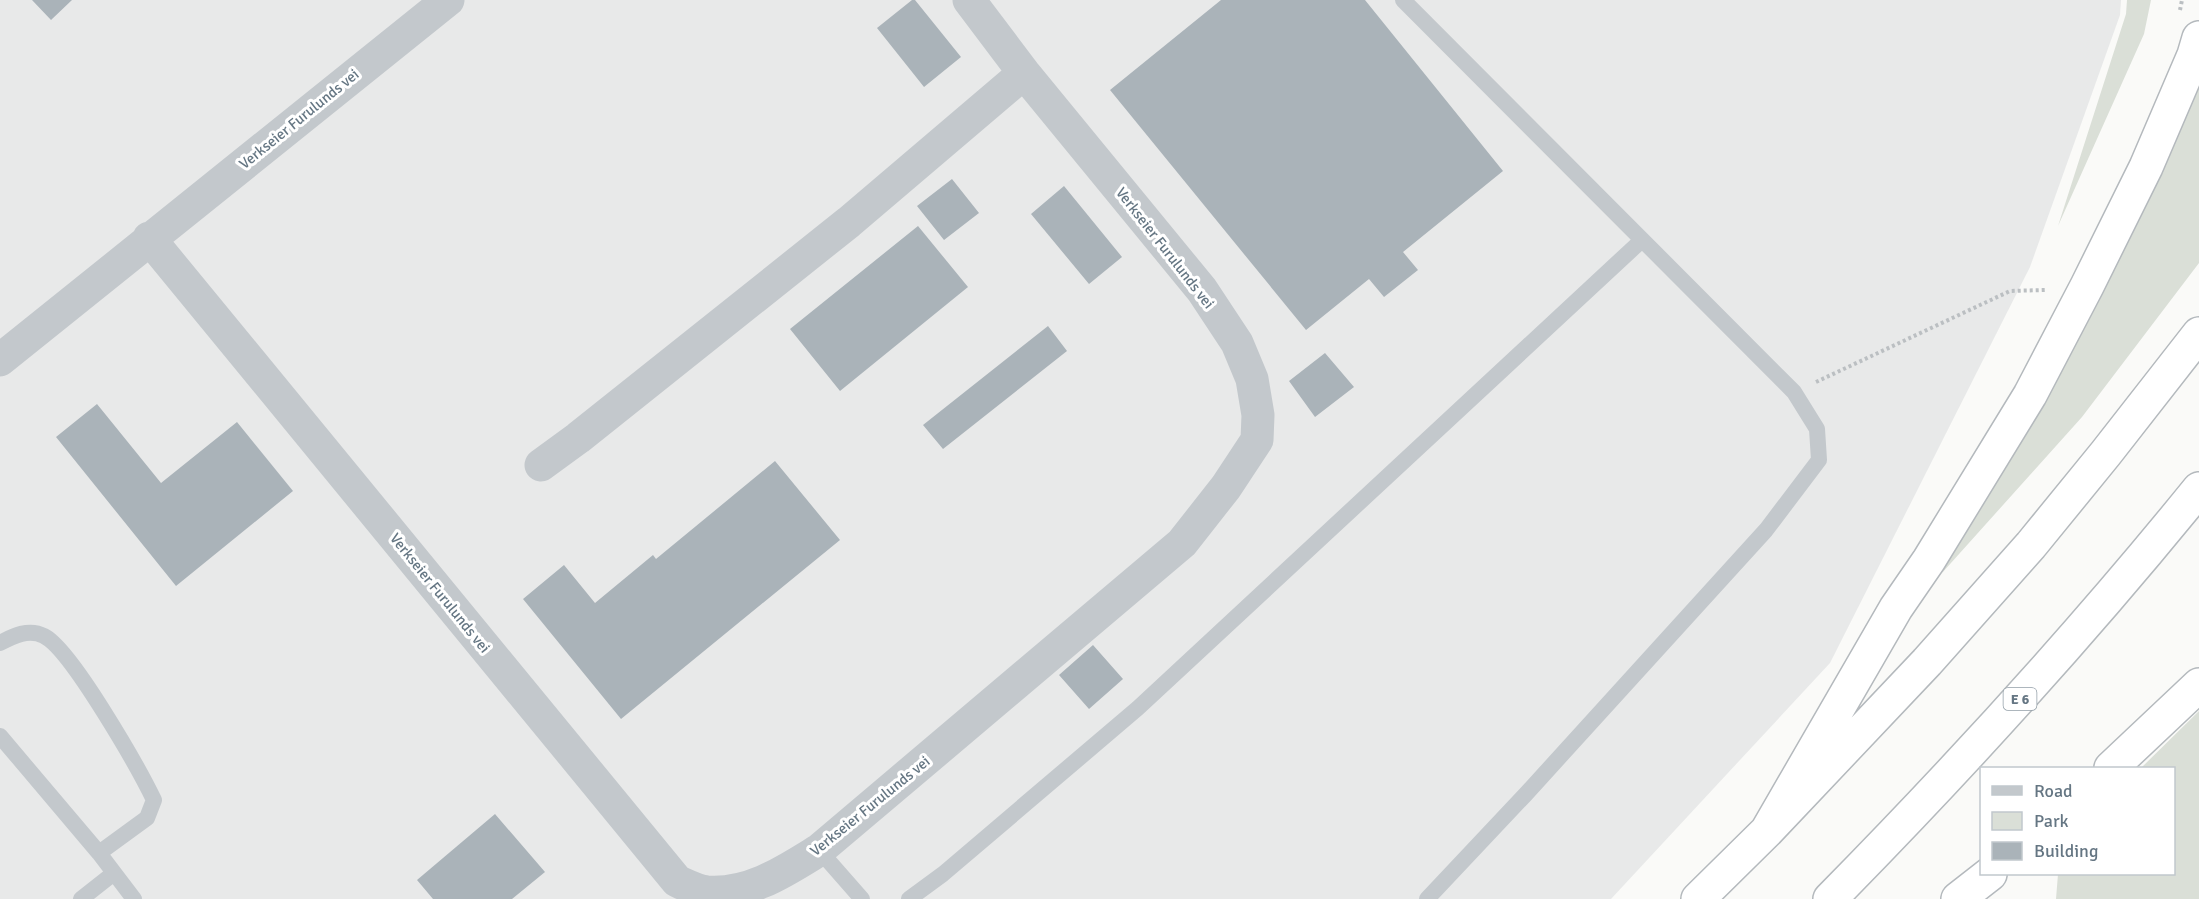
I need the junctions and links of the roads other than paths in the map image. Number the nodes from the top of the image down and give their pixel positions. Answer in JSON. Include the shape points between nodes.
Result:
{"nodes":[{"id":1,"x":448,"y":0,"type":"edge"},
{"id":2,"x":969,"y":0,"type":"edge"},
{"id":3,"x":1402,"y":0,"type":"edge"},
{"id":4,"x":2199,"y":38,"type":"edge"},
{"id":5,"x":1024,"y":73,"type":"junction"},
{"id":6,"x":149,"y":238,"type":"junction"},
{"id":7,"x":1642,"y":240,"type":"junction"},
{"id":8,"x":2199,"y":334,"type":"edge"},
{"id":9,"x":0,"y":360,"type":"edge"},
{"id":10,"x":541,"y":465,"type":"dead end"},
{"id":11,"x":2199,"y":489,"type":"edge"},
{"id":12,"x":0,"y":643,"type":"edge"},
{"id":13,"x":2199,"y":685,"type":"edge"},
{"id":14,"x":0,"y":736,"type":"edge"},
{"id":15,"x":2112,"y":767,"type":"edge"},
{"id":16,"x":1767,"y":831,"type":"junction"},
{"id":17,"x":819,"y":850,"type":"junction"},
{"id":18,"x":99,"y":853,"type":"junction"},
{"id":19,"x":114,"y":873,"type":"junction"},
{"id":20,"x":1988,"y":875,"type":"edge"},
{"id":21,"x":81,"y":899,"type":"edge"},
{"id":22,"x":134,"y":899,"type":"edge"},
{"id":23,"x":862,"y":899,"type":"edge"},
{"id":24,"x":909,"y":899,"type":"edge"},
{"id":25,"x":1427,"y":899,"type":"edge"},
{"id":26,"x":1698,"y":899,"type":"edge"},
{"id":27,"x":1830,"y":899,"type":"edge"},
{"id":28,"x":1958,"y":899,"type":"edge"}],
"edges":[{"from":1,"to":6,"type":"street","name":"Verkseier Furulunds vei"},
{"from":2,"to":5,"type":"street","name":"Verkseier Furulunds vei"},
{"from":3,"to":7,"type":"lane"},
{"from":4,"to":16,"type":"highway","via":[[2146,167],[2030,395],[1896,608]]},
{"from":5,"to":10,"type":"street","via":[[849,222]]},
{"from":5,"to":17,"type":"street","name":"Verkseier Furulunds vei","via":[[1202,290],[1237,344],[1252,379],[1258,415],[1257,440],[1182,543]]},
{"from":6,"to":9,"type":"street","name":"Verkseier Furulunds vei"},
{"from":6,"to":17,"type":"street","name":"Verkseier Furulunds vei","via":[[677,881],[706,892],[737,890],[772,879]]},
{"from":7,"to":24,"type":"lane","via":[[1138,708]]},
{"from":7,"to":25,"type":"lane","via":[[1794,392],[1817,429],[1819,460],[1766,530]]},
{"from":8,"to":16,"type":"highway","via":[[2031,545]]},
{"from":11,"to":27,"type":"highway","number":"E 6","via":[[2011,709]]},
{"from":12,"to":18,"type":"lane","via":[[20,633],[44,635],[70,660],[154,800],[147,818]]},
{"from":13,"to":15,"type":"highway"},
{"from":14,"to":18,"type":"lane"},
{"from":16,"to":26,"type":"highway"},
{"from":17,"to":23,"type":"lane"},
{"from":18,"to":19,"type":"lane"},
{"from":19,"to":21,"type":"lane"},
{"from":19,"to":22,"type":"lane"},
{"from":20,"to":28,"type":"highway"}]}
